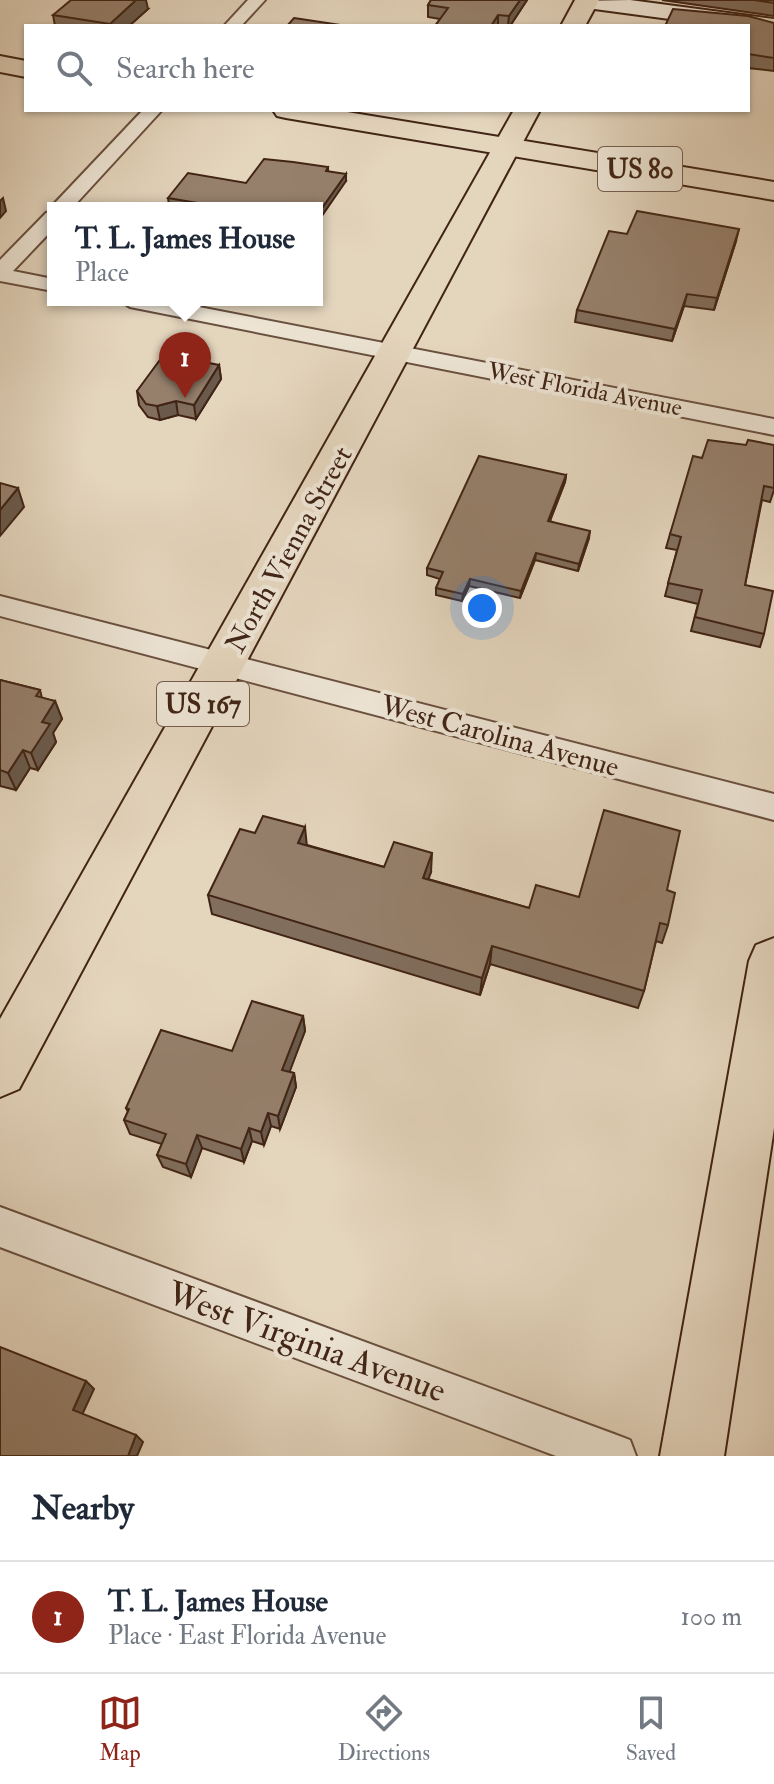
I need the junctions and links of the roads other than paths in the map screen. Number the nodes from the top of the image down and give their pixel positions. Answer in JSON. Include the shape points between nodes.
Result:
{"nodes":[{"id":1,"x":257,"y":0,"type":"edge"},
{"id":2,"x":585,"y":0,"type":"edge"},
{"id":3,"x":234,"y":24,"type":"edge"},
{"id":4,"x":574,"y":24,"type":"edge"},
{"id":5,"x":774,"y":26,"type":"edge"},
{"id":6,"x":0,"y":64,"type":"edge"},
{"id":7,"x":24,"y":69,"type":"edge"},
{"id":8,"x":151,"y":112,"type":"edge"},
{"id":9,"x":299,"y":112,"type":"edge"},
{"id":10,"x":526,"y":112,"type":"edge"},
{"id":11,"x":495,"y":115,"type":"edge"},
{"id":12,"x":374,"y":124,"type":"junction"},
{"id":13,"x":506,"y":147,"type":"junction"},
{"id":14,"x":774,"y":191,"type":"edge"},
{"id":15,"x":67,"y":202,"type":"edge"},
{"id":16,"x":47,"y":223,"type":"edge"},
{"id":17,"x":0,"y":273,"type":"edge"},
{"id":18,"x":47,"y":284,"type":"edge"},
{"id":19,"x":161,"y":306,"type":"edge"},
{"id":20,"x":396,"y":351,"type":"junction"},
{"id":21,"x":774,"y":427,"type":"edge"},
{"id":22,"x":0,"y":606,"type":"edge"},
{"id":23,"x":225,"y":663,"type":"junction"},
{"id":24,"x":774,"y":807,"type":"edge"},
{"id":25,"x":774,"y":961,"type":"edge"},
{"id":26,"x":0,"y":1071,"type":"edge"},
{"id":27,"x":0,"y":1227,"type":"edge"},
{"id":28,"x":614,"y":1456,"type":"edge"},
{"id":29,"x":692,"y":1456,"type":"edge"}],
"edges":[{"from":1,"to":3,"type":"street"},
{"from":2,"to":4,"type":"main road"},
{"from":2,"to":5,"type":"main road"},
{"from":6,"to":7,"type":"main road"},
{"from":8,"to":15,"type":"street"},
{"from":9,"to":12,"type":"main road","number":"US 80"},
{"from":10,"to":13,"type":"main road","name":"North Vienna Street"},
{"from":11,"to":12,"type":"main road","via":[[434,125]]},
{"from":12,"to":13,"type":"main road","number":"US 80"},
{"from":13,"to":14,"type":"main road","number":"US 80"},
{"from":13,"to":20,"type":"main road","name":"North Vienna Street","number":"US 167"},
{"from":16,"to":17,"type":"street"},
{"from":17,"to":18,"type":"street"},
{"from":19,"to":20,"type":"street","name":"West Florida Avenue"},
{"from":20,"to":21,"type":"street","name":"West Florida Avenue"},
{"from":20,"to":23,"type":"main road","name":"North Vienna Street","number":"US 167"},
{"from":22,"to":23,"type":"street","name":"West Carolina Avenue"},
{"from":23,"to":24,"type":"street","name":"West Carolina Avenue"},
{"from":23,"to":26,"type":"main road","name":"North Vienna Street","number":"US 167"},
{"from":25,"to":29,"type":"main road"},
{"from":27,"to":28,"type":"street","name":"West Virginia Avenue"}]}
